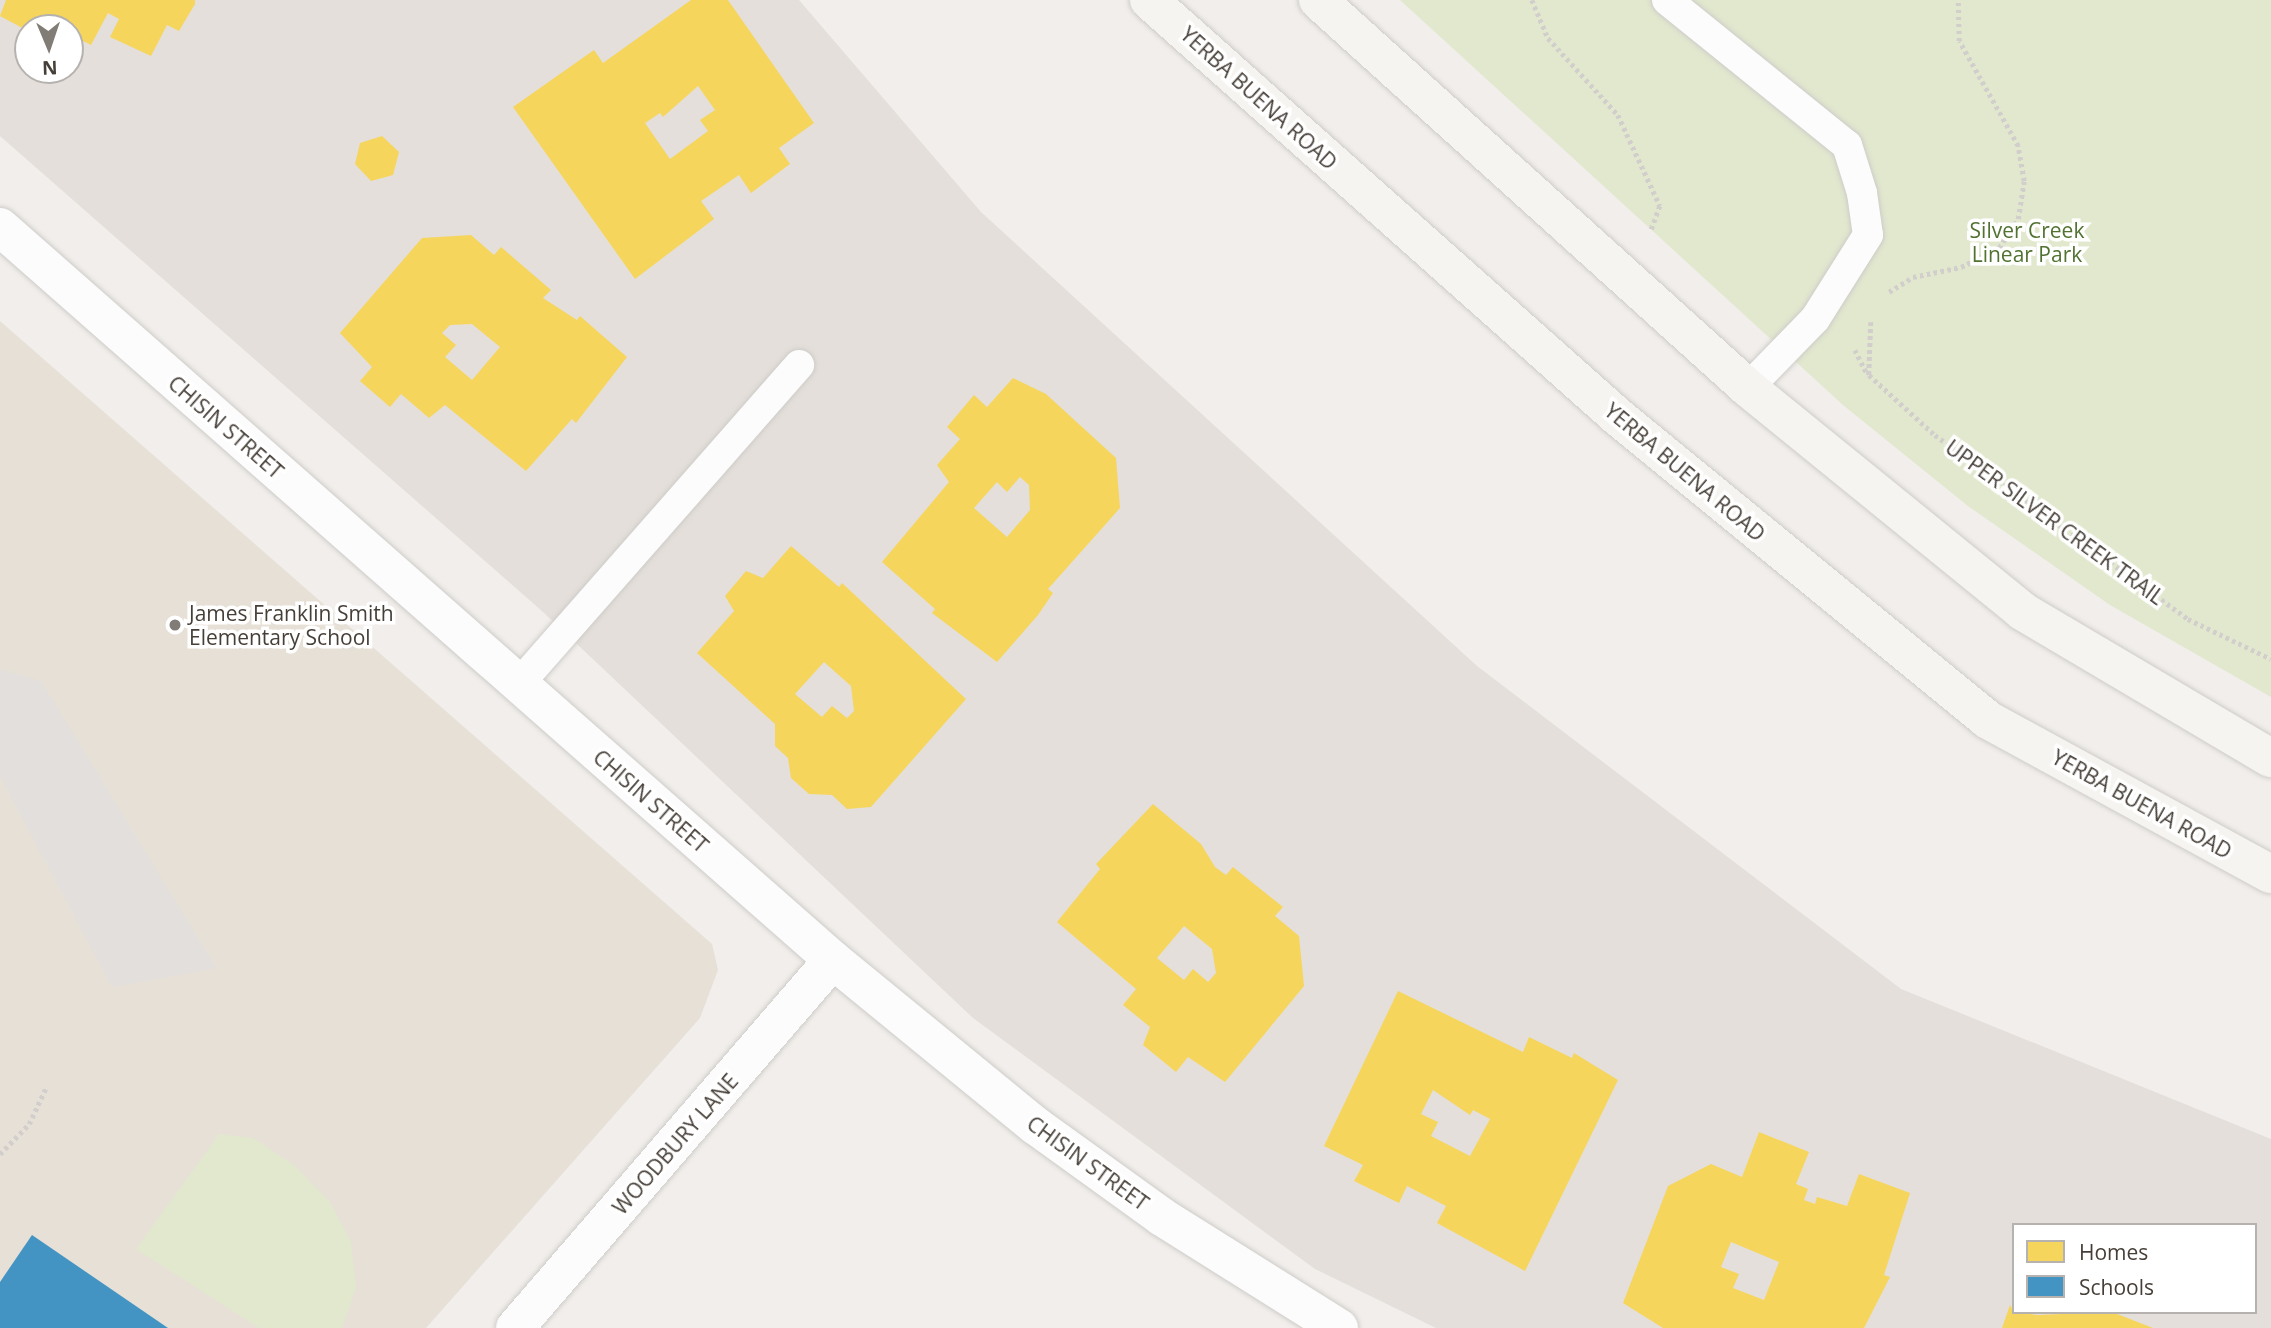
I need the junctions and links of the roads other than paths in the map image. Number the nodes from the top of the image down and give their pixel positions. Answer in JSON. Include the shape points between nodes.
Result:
{"nodes":[{"id":1,"x":1149,"y":0,"type":"edge"},
{"id":2,"x":1318,"y":0,"type":"edge"},
{"id":3,"x":1667,"y":0,"type":"edge"},
{"id":4,"x":0,"y":227,"type":"edge"},
{"id":5,"x":799,"y":365,"type":"dead end"},
{"id":6,"x":1748,"y":388,"type":"junction"},
{"id":7,"x":518,"y":685,"type":"junction"},
{"id":8,"x":2271,"y":758,"type":"edge"},
{"id":9,"x":2271,"y":874,"type":"edge"},
{"id":10,"x":834,"y":960,"type":"junction"},
{"id":11,"x":515,"y":1328,"type":"edge"},
{"id":12,"x":1339,"y":1328,"type":"edge"}],
"edges":[{"from":1,"to":9,"type":"main road","name":"YERBA BUENA ROAD","via":[[1618,417],[1988,720]]},
{"from":2,"to":6,"type":"main road"},
{"from":3,"to":6,"type":"lane","via":[[1847,145],[1863,193],[1868,235],[1815,319]]},
{"from":4,"to":7,"type":"street","name":"CHISIN STREET"},
{"from":5,"to":7,"type":"lane"},
{"from":6,"to":8,"type":"main road","via":[[2022,611]]},
{"from":7,"to":10,"type":"street","name":"CHISIN STREET"},
{"from":10,"to":11,"type":"street","name":"WOODBURY LANE"},
{"from":10,"to":12,"type":"street","name":"CHISIN STREET","via":[[1068,1149],[1161,1217]]}]}
